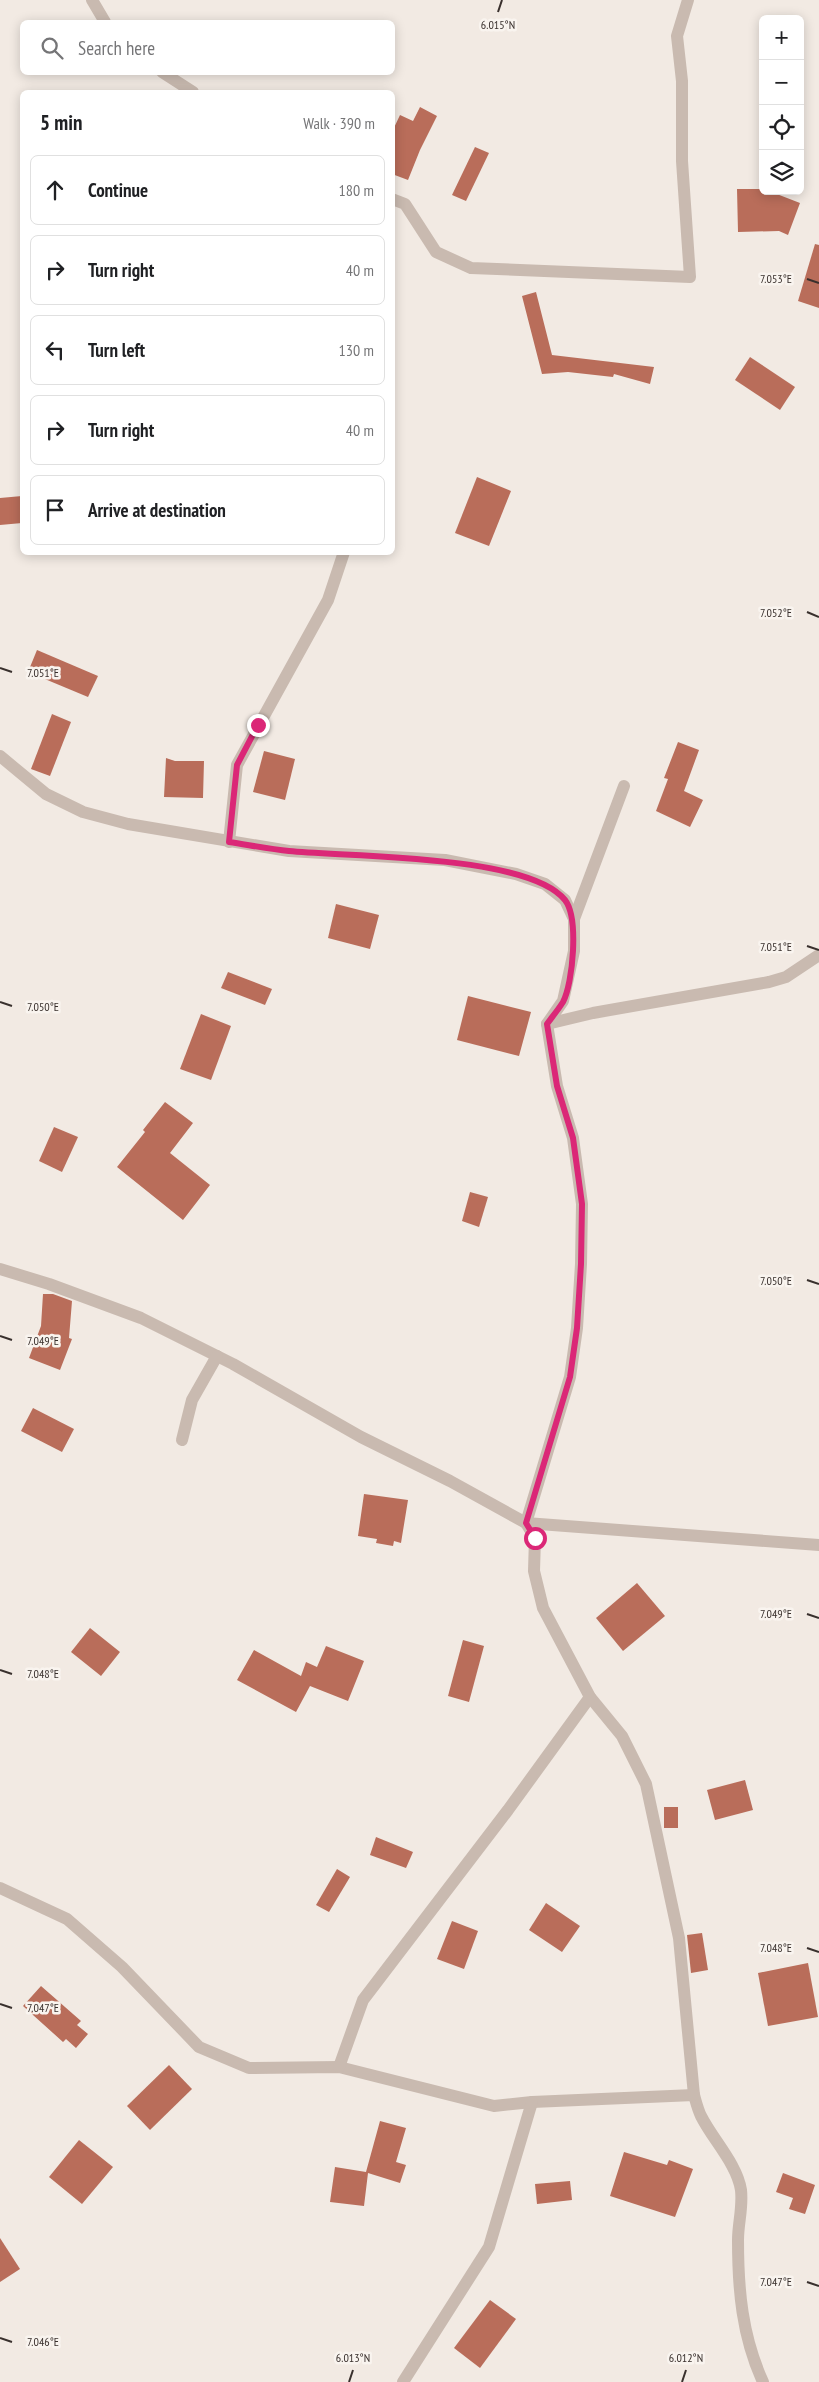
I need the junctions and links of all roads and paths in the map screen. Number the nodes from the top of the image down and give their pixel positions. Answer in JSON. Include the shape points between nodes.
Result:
{"nodes":[{"id":1,"x":92,"y":0,"type":"edge"},
{"id":2,"x":688,"y":0,"type":"edge"},
{"id":3,"x":104,"y":20,"type":"edge"},
{"id":4,"x":167,"y":75,"type":"edge"},
{"id":5,"x":190,"y":90,"type":"edge"},
{"id":6,"x":395,"y":200,"type":"edge"},
{"id":7,"x":343,"y":555,"type":"edge"},
{"id":8,"x":0,"y":756,"type":"edge"},
{"id":9,"x":624,"y":786,"type":"dead end"},
{"id":10,"x":229,"y":842,"type":"junction"},
{"id":11,"x":574,"y":919,"type":"junction"},
{"id":12,"x":819,"y":955,"type":"edge"},
{"id":13,"x":547,"y":1024,"type":"junction"},
{"id":14,"x":0,"y":1270,"type":"edge"},
{"id":15,"x":217,"y":1356,"type":"junction"},
{"id":16,"x":182,"y":1440,"type":"dead end"},
{"id":17,"x":526,"y":1523,"type":"junction"},
{"id":18,"x":819,"y":1545,"type":"edge"},
{"id":19,"x":590,"y":1697,"type":"junction"},
{"id":20,"x":0,"y":1888,"type":"edge"},
{"id":21,"x":339,"y":2067,"type":"junction"},
{"id":22,"x":694,"y":2095,"type":"junction"},
{"id":23,"x":532,"y":2102,"type":"junction"},
{"id":24,"x":403,"y":2382,"type":"edge"},
{"id":25,"x":763,"y":2382,"type":"edge"}],
"edges":[{"from":1,"to":3,"type":"street"},
{"from":2,"to":6,"type":"street","via":[[677,36],[682,80],[682,161],[690,277],[471,268],[436,252],[405,204]]},
{"from":4,"to":5,"type":"street"},
{"from":7,"to":10,"type":"street","via":[[328,600],[237,765]]},
{"from":8,"to":10,"type":"street","via":[[46,794],[83,812],[128,824]]},
{"from":9,"to":11,"type":"street"},
{"from":10,"to":11,"type":"street","via":[[288,851],[445,860],[516,874],[545,884],[565,900]]},
{"from":11,"to":13,"type":"street","via":[[574,951],[564,1001]]},
{"from":12,"to":13,"type":"street","via":[[786,977],[769,982]]},
{"from":13,"to":17,"type":"street","via":[[557,1086],[573,1138],[582,1204],[581,1264],[570,1377]]},
{"from":14,"to":15,"type":"street","via":[[49,1284],[141,1318]]},
{"from":15,"to":16,"type":"street","via":[[192,1400]]},
{"from":15,"to":17,"type":"street","via":[[361,1437]]},
{"from":17,"to":18,"type":"street"},
{"from":17,"to":19,"type":"street","via":[[535,1538],[534,1571],[543,1608]]},
{"from":19,"to":21,"type":"street","via":[[363,2000]]},
{"from":19,"to":22,"type":"street","via":[[622,1736],[646,1784],[679,1938]]},
{"from":20,"to":21,"type":"street","via":[[67,1920],[122,1967],[200,2047],[249,2068]]},
{"from":21,"to":23,"type":"street","via":[[494,2106]]},
{"from":22,"to":23,"type":"street"},
{"from":22,"to":25,"type":"street","via":[[700,2115],[732,2167],[740,2188],[741,2303],[750,2355]]},
{"from":23,"to":24,"type":"street","via":[[489,2247]]}]}
